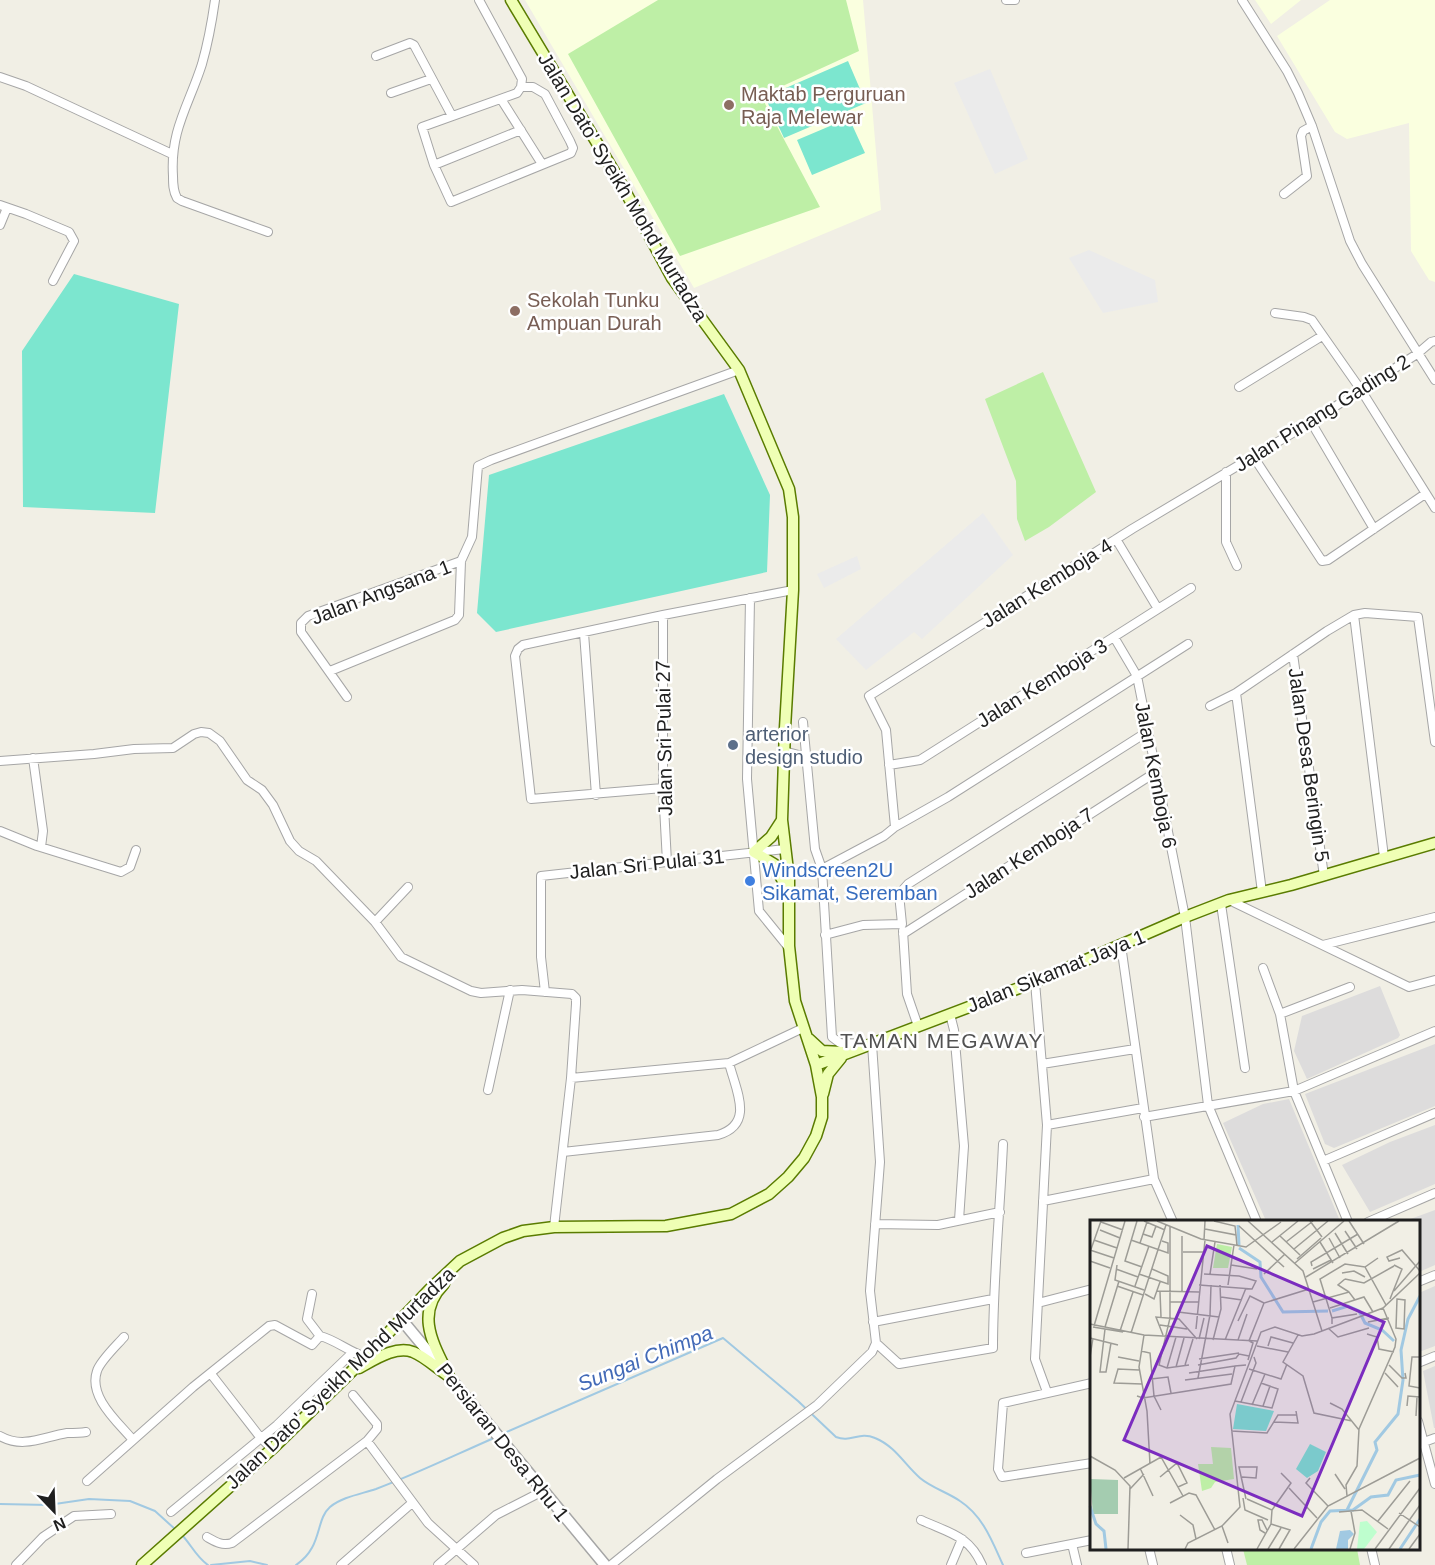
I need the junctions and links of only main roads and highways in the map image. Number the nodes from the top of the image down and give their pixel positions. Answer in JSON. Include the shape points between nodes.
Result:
{"nodes":[{"id":1,"x":511,"y":0,"type":"edge"},
{"id":2,"x":782,"y":820,"type":"junction"},
{"id":3,"x":1435,"y":843,"type":"edge"},
{"id":4,"x":789,"y":893,"type":"junction"},
{"id":5,"x":804,"y":1031,"type":"junction"},
{"id":6,"x":851,"y":1052,"type":"junction"},
{"id":7,"x":816,"y":1065,"type":"junction"},
{"id":8,"x":822,"y":1097,"type":"junction"},
{"id":9,"x":502,"y":1238,"type":"junction"},
{"id":10,"x":352,"y":1371,"type":"junction"},
{"id":11,"x":142,"y":1565,"type":"edge"}],
"edges":[{"from":1,"to":2,"type":"main road","name":"Jalan Dato' Syeikh Mohd Murtadza","via":[[618,178],[672,278],[739,370],[789,489],[793,590]]},
{"from":2,"to":4,"type":"main road","name":"Jalan Dato' Syeikh Mohd Murtadza"},
{"from":2,"to":4,"type":"main road","via":[[754,852],[774,864]]},
{"from":3,"to":6,"type":"main road","name":"Jalan Sikamat Jaya 1","via":[[1225,902],[1035,982]]},
{"from":4,"to":5,"type":"main road","name":"Jalan Dato' Syeikh Mohd Murtadza","via":[[789,948],[795,1001]]},
{"from":5,"to":6,"type":"main road","via":[[822,1051]]},
{"from":5,"to":7,"type":"main road","name":"Jalan Dato' Syeikh Mohd Murtadza"},
{"from":6,"to":7,"type":"main road","name":"Jalan Sikamat Jaya 1"},
{"from":6,"to":8,"type":"main road","via":[[832,1066]]},
{"from":7,"to":8,"type":"main road","name":"Jalan Dato' Syeikh Mohd Murtadza"},
{"from":8,"to":9,"type":"main road","name":"Jalan Dato' Syeikh Mohd Murtadza","via":[[822,1117],[804,1158],[769,1194],[744,1209],[666,1226],[554,1227]]},
{"from":9,"to":10,"type":"main road","name":"Jalan Dato' Syeikh Mohd Murtadza","via":[[445,1274]]},
{"from":9,"to":10,"type":"main road","via":[[462,1267],[436,1293],[428,1310],[428,1328],[449,1376],[412,1351],[385,1354]]},
{"from":10,"to":11,"type":"main road","name":"Jalan Dato' Syeikh Mohd Murtadza","via":[[272,1449]]}]}
